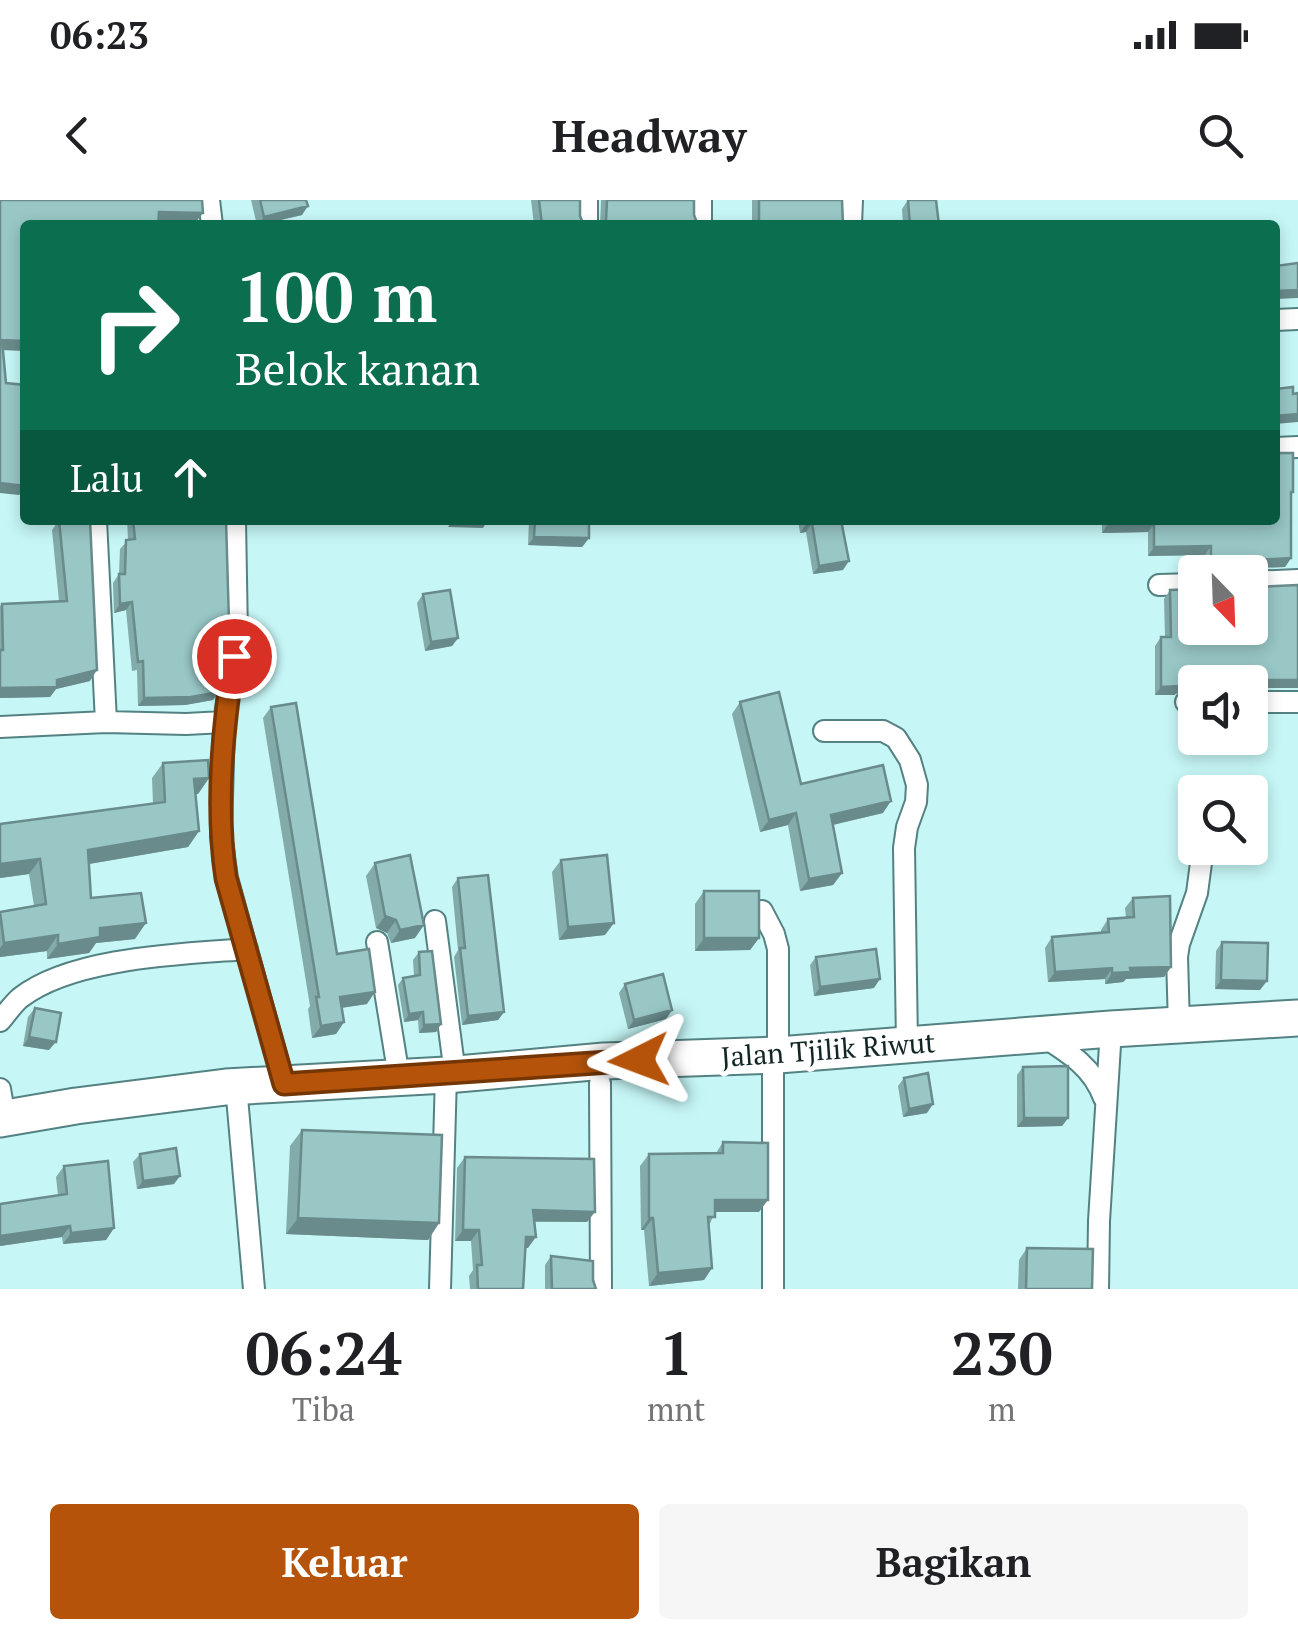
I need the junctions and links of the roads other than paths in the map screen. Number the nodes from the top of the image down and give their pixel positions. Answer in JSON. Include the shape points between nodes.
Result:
{"nodes":[{"id":1,"x":96,"y":525,"type":"edge"},
{"id":2,"x":235,"y":525,"type":"edge"},
{"id":3,"x":1298,"y":580,"type":"edge"},
{"id":4,"x":1268,"y":581,"type":"edge"},
{"id":5,"x":1178,"y":584,"type":"edge"},
{"id":6,"x":1159,"y":585,"type":"dead end"},
{"id":7,"x":1268,"y":702,"type":"edge"},
{"id":8,"x":1298,"y":702,"type":"edge"},
{"id":9,"x":106,"y":722,"type":"junction"},
{"id":10,"x":224,"y":722,"type":"junction"},
{"id":11,"x":0,"y":727,"type":"edge"},
{"id":12,"x":824,"y":731,"type":"dead end"},
{"id":13,"x":1201,"y":865,"type":"edge"},
{"id":14,"x":762,"y":911,"type":"edge"},
{"id":15,"x":435,"y":921,"type":"dead end"},
{"id":16,"x":378,"y":942,"type":"dead end"},
{"id":17,"x":247,"y":949,"type":"junction"},
{"id":18,"x":1298,"y":1018,"type":"edge"},
{"id":19,"x":0,"y":1021,"type":"edge"},
{"id":20,"x":1178,"y":1024,"type":"junction"},
{"id":21,"x":1112,"y":1028,"type":"junction"},
{"id":22,"x":1040,"y":1034,"type":"junction"},
{"id":23,"x":907,"y":1044,"type":"junction"},
{"id":24,"x":776,"y":1055,"type":"junction"},
{"id":25,"x":451,"y":1074,"type":"junction"},
{"id":26,"x":399,"y":1077,"type":"junction"},
{"id":27,"x":600,"y":1083,"type":"dead end"},
{"id":28,"x":284,"y":1084,"type":"junction"},
{"id":29,"x":236,"y":1086,"type":"junction"},
{"id":30,"x":1106,"y":1105,"type":"junction"},
{"id":31,"x":2,"y":1109,"type":"edge"},
{"id":32,"x":254,"y":1289,"type":"edge"},
{"id":33,"x":440,"y":1289,"type":"edge"},
{"id":34,"x":602,"y":1289,"type":"edge"},
{"id":35,"x":773,"y":1289,"type":"edge"},
{"id":36,"x":1098,"y":1289,"type":"edge"}],
"edges":[{"from":1,"to":9,"type":"street"},
{"from":2,"to":10,"type":"street","via":[[237,636]]},
{"from":3,"to":4,"type":"street"},
{"from":5,"to":6,"type":"street"},
{"from":7,"to":8,"type":"street"},
{"from":9,"to":10,"type":"street"},
{"from":9,"to":11,"type":"street"},
{"from":10,"to":17,"type":"street","via":[[222,853]]},
{"from":12,"to":23,"type":"street","via":[[882,731],[896,738],[917,785],[904,848]]},
{"from":13,"to":20,"type":"street","via":[[1177,956]]},
{"from":14,"to":24,"type":"street","via":[[778,949]]},
{"from":15,"to":25,"type":"street"},
{"from":16,"to":26,"type":"street"},
{"from":17,"to":19,"type":"street","via":[[98,966],[48,981],[18,999]]},
{"from":17,"to":28,"type":"street"},
{"from":18,"to":20,"type":"highway","name":"Jalan Tjilik Riwut"},
{"from":20,"to":21,"type":"highway","name":"Jalan Tjilik Riwut"},
{"from":21,"to":22,"type":"highway","name":"Jalan Tjilik Riwut"},
{"from":21,"to":30,"type":"street"},
{"from":22,"to":23,"type":"highway","name":"Jalan Tjilik Riwut"},
{"from":22,"to":30,"type":"street","via":[[1079,1060]]},
{"from":23,"to":24,"type":"highway","name":"Jalan Tjilik Riwut"},
{"from":24,"to":25,"type":"highway","name":"Jalan Tjilik Riwut"},
{"from":24,"to":35,"type":"street"},
{"from":25,"to":26,"type":"highway","name":"Jalan Tjilik Riwut"},
{"from":25,"to":33,"type":"street"},
{"from":26,"to":28,"type":"highway","name":"Jalan Tjilik Riwut"},
{"from":27,"to":34,"type":"street"},
{"from":28,"to":29,"type":"highway","name":"Jalan Tjilik Riwut"},
{"from":29,"to":31,"type":"highway","name":"Jalan Tjilik Riwut"},
{"from":29,"to":32,"type":"street"},
{"from":30,"to":36,"type":"street"}]}
